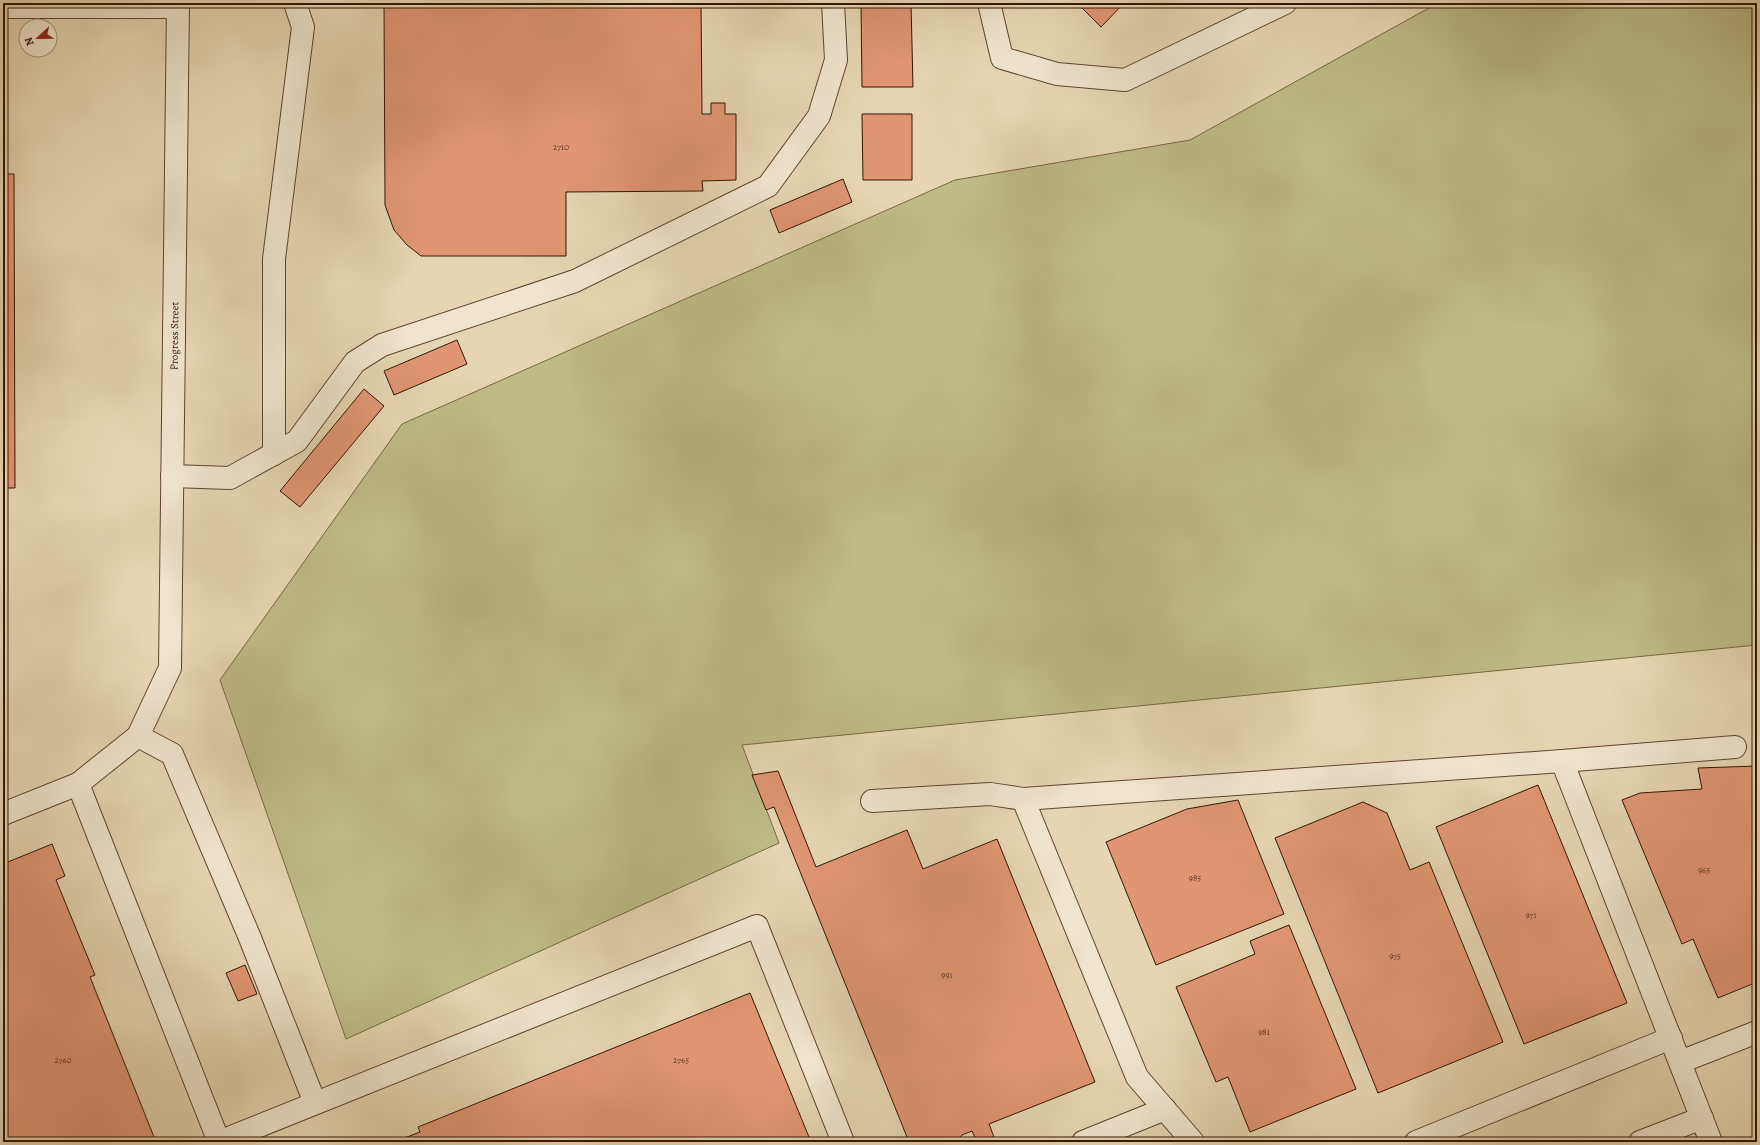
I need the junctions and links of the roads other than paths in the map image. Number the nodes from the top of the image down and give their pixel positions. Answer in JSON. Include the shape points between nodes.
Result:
{"nodes":[{"id":1,"x":295,"y":3,"type":"edge"},
{"id":2,"x":833,"y":3,"type":"edge"},
{"id":3,"x":989,"y":3,"type":"edge"},
{"id":4,"x":1285,"y":3,"type":"edge"},
{"id":5,"x":178,"y":5,"type":"edge"},
{"id":6,"x":3,"y":7,"type":"edge"},
{"id":7,"x":274,"y":454,"type":"junction"},
{"id":8,"x":172,"y":476,"type":"junction"},
{"id":9,"x":138,"y":736,"type":"junction"},
{"id":10,"x":1735,"y":747,"type":"dead end"},
{"id":11,"x":1562,"y":761,"type":"junction"},
{"id":12,"x":78,"y":784,"type":"junction"},
{"id":13,"x":1023,"y":799,"type":"junction"},
{"id":14,"x":872,"y":801,"type":"dead end"},
{"id":15,"x":3,"y":814,"type":"edge"},
{"id":16,"x":1757,"y":1032,"type":"edge"},
{"id":17,"x":1671,"y":1038,"type":"junction"},
{"id":18,"x":1680,"y":1062,"type":"junction"},
{"id":19,"x":315,"y":1103,"type":"junction"},
{"id":20,"x":1165,"y":1109,"type":"junction"},
{"id":21,"x":1702,"y":1118,"type":"junction"},
{"id":22,"x":219,"y":1142,"type":"edge"},
{"id":23,"x":843,"y":1142,"type":"edge"},
{"id":24,"x":1083,"y":1142,"type":"edge"},
{"id":25,"x":1193,"y":1142,"type":"edge"},
{"id":26,"x":1416,"y":1142,"type":"edge"},
{"id":27,"x":1640,"y":1142,"type":"edge"},
{"id":28,"x":1711,"y":1142,"type":"edge"}],
"edges":[{"from":1,"to":7,"type":"street","via":[[303,27],[274,259]]},
{"from":2,"to":7,"type":"street","via":[[836,60],[819,116],[768,186],[575,281],[382,345],[355,362],[297,441]]},
{"from":3,"to":4,"type":"street","via":[[1002,58],[1057,74],[1125,80]]},
{"from":5,"to":6,"type":"street"},
{"from":5,"to":8,"type":"street","name":"Progress Street"},
{"from":7,"to":8,"type":"street","via":[[230,478]]},
{"from":8,"to":9,"type":"street","name":"Progress Street","via":[[170,668]]},
{"from":9,"to":12,"type":"street"},
{"from":9,"to":19,"type":"street","via":[[172,754],[250,938]]},
{"from":10,"to":11,"type":"street"},
{"from":11,"to":13,"type":"street"},
{"from":11,"to":17,"type":"street"},
{"from":12,"to":15,"type":"street"},
{"from":12,"to":22,"type":"street"},
{"from":13,"to":14,"type":"street","via":[[990,794]]},
{"from":13,"to":20,"type":"street","via":[[1137,1077]]},
{"from":16,"to":18,"type":"street"},
{"from":17,"to":18,"type":"street"},
{"from":17,"to":26,"type":"street"},
{"from":18,"to":21,"type":"street"},
{"from":19,"to":22,"type":"street"},
{"from":19,"to":23,"type":"street","via":[[757,926]]},
{"from":20,"to":24,"type":"street"},
{"from":20,"to":25,"type":"street"},
{"from":21,"to":27,"type":"street"},
{"from":21,"to":28,"type":"street"}]}
